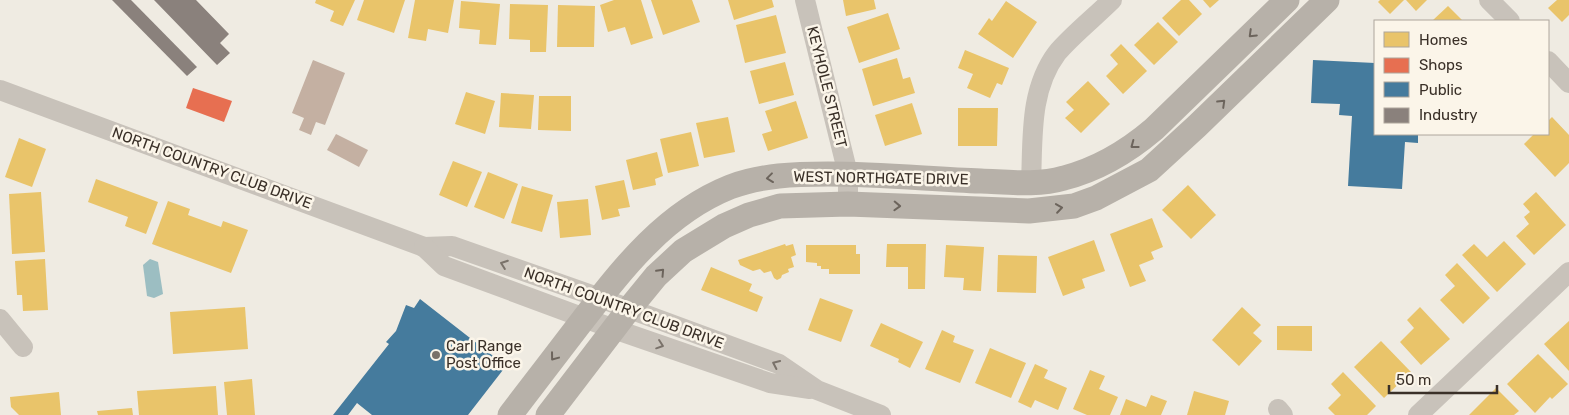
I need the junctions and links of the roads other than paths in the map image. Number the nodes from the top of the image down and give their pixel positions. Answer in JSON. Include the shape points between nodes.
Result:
{"nodes":[{"id":1,"x":805,"y":0,"type":"edge"},
{"id":2,"x":1112,"y":0,"type":"edge"},
{"id":3,"x":1287,"y":0,"type":"edge"},
{"id":4,"x":1328,"y":0,"type":"edge"},
{"id":5,"x":1489,"y":0,"type":"edge"},
{"id":6,"x":1509,"y":20,"type":"edge"},
{"id":7,"x":1549,"y":62,"type":"edge"},
{"id":8,"x":1569,"y":83,"type":"edge"},
{"id":9,"x":0,"y":90,"type":"edge"},
{"id":10,"x":1177,"y":107,"type":"junction"},
{"id":11,"x":1197,"y":126,"type":"junction"},
{"id":12,"x":848,"y":174,"type":"junction"},
{"id":13,"x":1031,"y":183,"type":"junction"},
{"id":14,"x":848,"y":204,"type":"junction"},
{"id":15,"x":424,"y":247,"type":"junction"},
{"id":16,"x":1569,"y":272,"type":"edge"},
{"id":17,"x":600,"y":298,"type":"junction"},
{"id":18,"x":629,"y":309,"type":"junction"},
{"id":19,"x":584,"y":318,"type":"junction"},
{"id":20,"x":0,"y":319,"type":"edge"},
{"id":21,"x":614,"y":329,"type":"junction"},
{"id":22,"x":23,"y":347,"type":"dead end"},
{"id":23,"x":817,"y":390,"type":"junction"},
{"id":24,"x":839,"y":408,"type":"edge"},
{"id":25,"x":510,"y":415,"type":"edge"},
{"id":26,"x":548,"y":415,"type":"edge"},
{"id":27,"x":882,"y":415,"type":"edge"},
{"id":28,"x":1418,"y":415,"type":"edge"}],
"edges":[{"from":1,"to":12,"type":"street","name":"KEYHOLE STREET"},
{"from":2,"to":13,"type":"street","via":[[1058,52],[1049,66],[1036,101]]},
{"from":3,"to":10,"type":"main road","name":"WEST NORTHGATE DRIVE","one_way":true},
{"from":11,"to":4,"type":"main road","name":"WEST NORTHGATE DRIVE","one_way":true},
{"from":5,"to":6,"type":"street"},
{"from":7,"to":8,"type":"street"},
{"from":9,"to":15,"type":"street","name":"NORTH COUNTRY CLUB DRIVE"},
{"from":10,"to":11,"type":"main road"},
{"from":10,"to":13,"type":"main road","name":"WEST NORTHGATE DRIVE","one_way":true,"via":[[1132,148],[1110,161],[1063,179]]},
{"from":14,"to":11,"type":"main road","name":"WEST NORTHGATE DRIVE","one_way":true,"via":[[1029,212],[1074,206],[1109,192],[1149,170]]},
{"from":12,"to":13,"type":"main road","name":"WEST NORTHGATE DRIVE"},
{"from":12,"to":14,"type":"street","name":"KEYHOLE STREET"},
{"from":12,"to":17,"type":"main road","name":"WEST NORTHGATE DRIVE","one_way":true,"via":[[796,174],[730,187],[662,228]]},
{"from":18,"to":14,"type":"main road","name":"WEST NORTHGATE DRIVE","one_way":true,"via":[[669,263],[724,226],[780,206]]},
{"from":17,"to":15,"type":"street","name":"NORTH COUNTRY CLUB DRIVE","one_way":true,"via":[[452,246]]},
{"from":15,"to":19,"type":"street","name":"NORTH COUNTRY CLUB DRIVE","via":[[444,266]]},
{"from":16,"to":28,"type":"street"},
{"from":17,"to":18,"type":"street","name":"NORTH COUNTRY CLUB DRIVE"},
{"from":17,"to":19,"type":"main road","name":"WEST NORTHGATE DRIVE"},
{"from":18,"to":21,"type":"main road","name":"WEST NORTHGATE DRIVE"},
{"from":23,"to":18,"type":"street","name":"NORTH COUNTRY CLUB DRIVE","one_way":true,"via":[[779,364]]},
{"from":19,"to":21,"type":"street","name":"NORTH COUNTRY CLUB DRIVE"},
{"from":19,"to":25,"type":"main road","name":"WEST NORTHGATE DRIVE","one_way":true},
{"from":20,"to":22,"type":"street"},
{"from":21,"to":23,"type":"street","name":"NORTH COUNTRY CLUB DRIVE","one_way":true,"via":[[770,383]]},
{"from":21,"to":26,"type":"main road","name":"WEST NORTHGATE DRIVE"},
{"from":23,"to":24,"type":"street","name":"NORTH COUNTRY CLUB DRIVE"},
{"from":24,"to":27,"type":"street","name":"NORTH COUNTRY CLUB DRIVE"}]}
